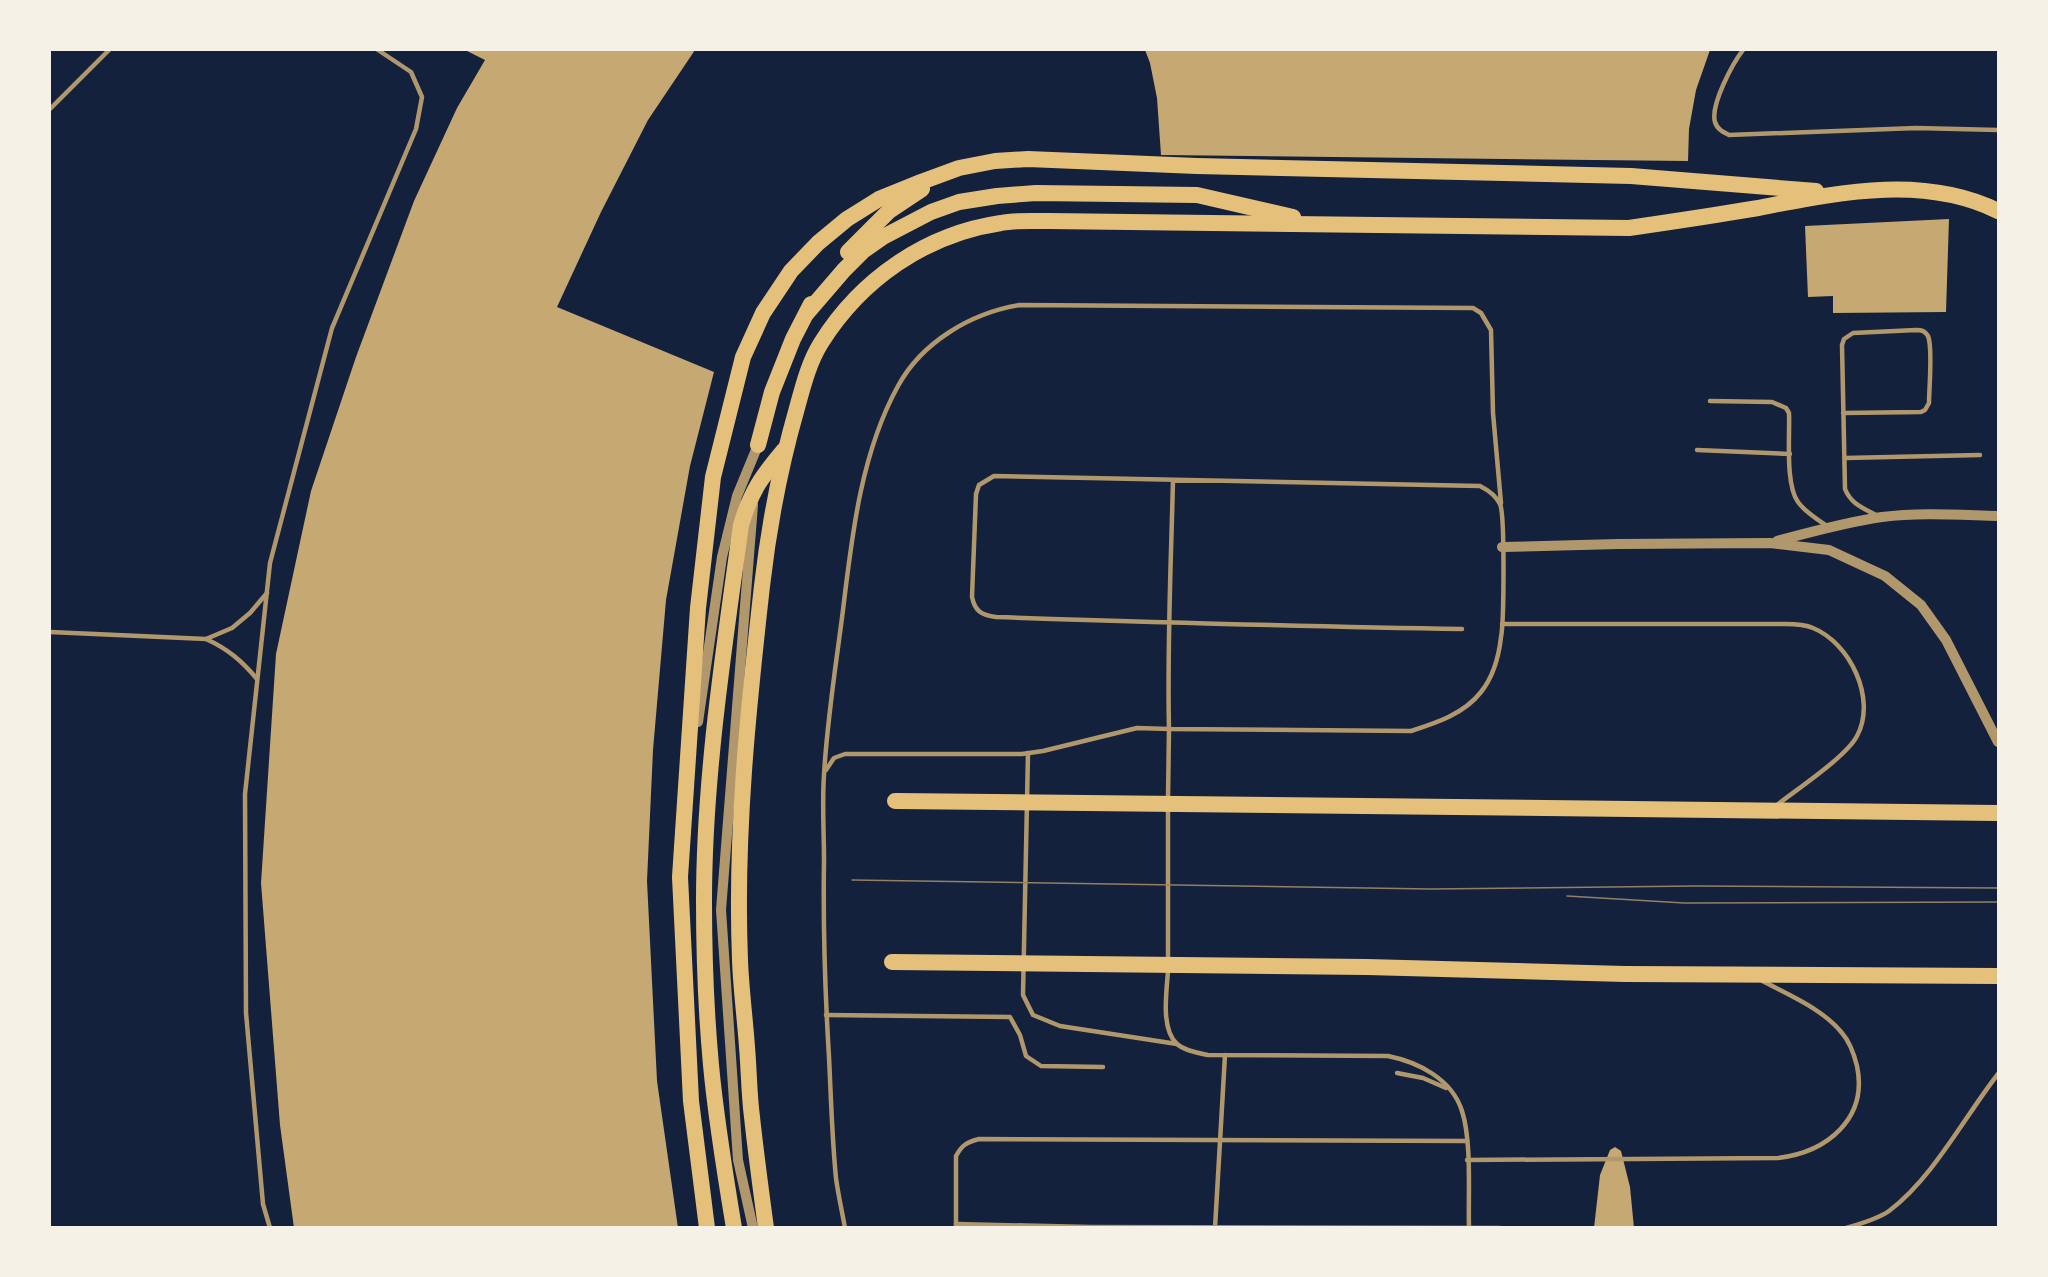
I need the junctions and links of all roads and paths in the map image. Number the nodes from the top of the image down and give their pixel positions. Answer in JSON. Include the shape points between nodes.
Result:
{"nodes":[{"id":1,"x":109,"y":50,"type":"edge"},
{"id":2,"x":378,"y":50,"type":"edge"},
{"id":3,"x":1743,"y":50,"type":"edge"},
{"id":4,"x":50,"y":109,"type":"edge"},
{"id":5,"x":1998,"y":130,"type":"edge"},
{"id":6,"x":959,"y":168,"type":"junction"},
{"id":7,"x":1841,"y":193,"type":"junction"},
{"id":8,"x":1998,"y":211,"type":"edge"},
{"id":9,"x":1329,"y":225,"type":"junction"},
{"id":10,"x":807,"y":313,"type":"junction"},
{"id":11,"x":1710,"y":401,"type":"dead end"},
{"id":12,"x":1843,"y":413,"type":"junction"},
{"id":13,"x":758,"y":445,"type":"junction"},
{"id":14,"x":785,"y":449,"type":"junction"},
{"id":15,"x":1697,"y":450,"type":"dead end"},
{"id":16,"x":1790,"y":454,"type":"junction"},
{"id":17,"x":1980,"y":455,"type":"dead end"},
{"id":18,"x":1845,"y":458,"type":"junction"},
{"id":19,"x":1173,"y":480,"type":"junction"},
{"id":20,"x":1501,"y":505,"type":"junction"},
{"id":21,"x":1998,"y":516,"type":"edge"},
{"id":22,"x":1882,"y":517,"type":"junction"},
{"id":23,"x":1829,"y":527,"type":"junction"},
{"id":24,"x":1770,"y":543,"type":"junction"},
{"id":25,"x":1502,"y":547,"type":"junction"},
{"id":26,"x":267,"y":593,"type":"junction"},
{"id":27,"x":1170,"y":622,"type":"junction"},
{"id":28,"x":1502,"y":624,"type":"junction"},
{"id":29,"x":1462,"y":629,"type":"dead end"},
{"id":30,"x":50,"y":632,"type":"edge"},
{"id":31,"x":206,"y":639,"type":"junction"},
{"id":32,"x":258,"y":680,"type":"junction"},
{"id":33,"x":1169,"y":729,"type":"junction"},
{"id":34,"x":1998,"y":742,"type":"edge"},
{"id":35,"x":1028,"y":753,"type":"junction"},
{"id":36,"x":824,"y":776,"type":"junction"},
{"id":37,"x":895,"y":801,"type":"dead end"},
{"id":38,"x":1770,"y":810,"type":"junction"},
{"id":39,"x":1998,"y":813,"type":"edge"},
{"id":40,"x":892,"y":962,"type":"dead end"},
{"id":41,"x":1751,"y":975,"type":"junction"},
{"id":42,"x":1998,"y":976,"type":"edge"},
{"id":43,"x":826,"y":1014,"type":"junction"},
{"id":44,"x":1177,"y":1044,"type":"junction"},
{"id":45,"x":1225,"y":1055,"type":"junction"},
{"id":46,"x":1103,"y":1067,"type":"dead end"},
{"id":47,"x":1397,"y":1073,"type":"dead end"},
{"id":48,"x":1998,"y":1074,"type":"edge"},
{"id":49,"x":1450,"y":1090,"type":"junction"},
{"id":50,"x":1220,"y":1141,"type":"junction"},
{"id":51,"x":1467,"y":1141,"type":"junction"},
{"id":52,"x":1467,"y":1160,"type":"junction"},
{"id":53,"x":956,"y":1226,"type":"edge"},
{"id":54,"x":270,"y":1227,"type":"edge"},
{"id":55,"x":701,"y":1227,"type":"edge"},
{"id":56,"x":707,"y":1227,"type":"edge"},
{"id":57,"x":734,"y":1227,"type":"edge"},
{"id":58,"x":753,"y":1227,"type":"edge"},
{"id":59,"x":766,"y":1227,"type":"edge"},
{"id":60,"x":845,"y":1227,"type":"edge"},
{"id":61,"x":1215,"y":1227,"type":"edge"},
{"id":62,"x":1468,"y":1227,"type":"edge"},
{"id":63,"x":1500,"y":1227,"type":"edge"},
{"id":64,"x":1846,"y":1227,"type":"edge"}],
"edges":[{"from":1,"to":4,"type":"lane"},
{"from":2,"to":26,"type":"lane","via":[[411,72],[422,97],[416,129],[332,328],[270,563]]},
{"from":3,"to":5,"type":"lane","via":[[1733,63],[1715,111],[1715,122],[1729,135],[1916,128]]},
{"from":6,"to":7,"type":"highway","via":[[995,161],[1072,160],[1631,176]]},
{"from":6,"to":10,"type":"highway","via":[[889,211],[817,287]]},
{"from":6,"to":56,"type":"highway","via":[[879,199],[832,231],[790,271],[763,313],[743,357],[726,421],[714,477],[698,608],[680,877],[691,1101]]},
{"from":7,"to":8,"type":"highway","via":[[1912,189],[1983,203]]},
{"from":7,"to":9,"type":"highway","via":[[1629,228]]},
{"from":9,"to":10,"type":"highway","via":[[1197,195],[1036,193],[959,202],[931,212],[863,251]]},
{"from":9,"to":14,"type":"highway","via":[[1047,220],[1002,223],[949,237],[902,260],[854,299],[838,319],[807,374]]},
{"from":10,"to":13,"type":"highway","via":[[772,392]]},
{"from":11,"to":16,"type":"lane","via":[[1772,402],[1786,408],[1790,414]]},
{"from":12,"to":12,"type":"lane","via":[[1842,345],[1848,336],[1916,330],[1926,333],[1930,345],[1928,407],[1921,412]]},
{"from":12,"to":18,"type":"lane"},
{"from":13,"to":55,"type":"street","via":[[737,496],[722,557],[698,721],[677,924],[687,1130]]},
{"from":13,"to":58,"type":"street","via":[[721,910],[738,1160]]},
{"from":14,"to":57,"type":"highway","via":[[762,476],[741,525],[708,817],[704,900],[711,1065]]},
{"from":14,"to":59,"type":"highway","via":[[769,526],[746,723],[740,866],[740,960],[752,1115]]},
{"from":15,"to":16,"type":"lane"},
{"from":16,"to":23,"type":"lane","via":[[1790,475],[1797,501]]},
{"from":17,"to":18,"type":"lane"},
{"from":18,"to":22,"type":"lane","via":[[1845,489],[1849,498]]},
{"from":19,"to":20,"type":"lane","via":[[1480,486]]},
{"from":19,"to":27,"type":"lane"},
{"from":19,"to":27,"type":"lane","via":[[994,476],[985,480],[976,494],[972,597],[975,608],[983,615],[996,617]]},
{"from":20,"to":25,"type":"lane"},
{"from":20,"to":36,"type":"lane","via":[[1491,330],[1481,313],[1473,308],[1020,304],[984,313],[949,333],[913,365],[898,385],[875,439],[852,540]]},
{"from":21,"to":22,"type":"street"},
{"from":22,"to":23,"type":"street"},
{"from":23,"to":24,"type":"street"},
{"from":24,"to":25,"type":"street"},
{"from":24,"to":34,"type":"street","via":[[1829,550],[1885,576],[1921,605],[1946,640]]},
{"from":25,"to":28,"type":"lane"},
{"from":26,"to":31,"type":"lane","via":[[232,628]]},
{"from":26,"to":32,"type":"lane"},
{"from":27,"to":29,"type":"lane"},
{"from":27,"to":33,"type":"lane"},
{"from":28,"to":33,"type":"lane","via":[[1495,665],[1482,691],[1467,706],[1411,732]]},
{"from":28,"to":38,"type":"lane","via":[[1785,624],[1821,632],[1840,649],[1856,674],[1864,700],[1862,723],[1853,743],[1842,754]]},
{"from":30,"to":31,"type":"lane"},
{"from":31,"to":32,"type":"lane","via":[[240,658]]},
{"from":32,"to":54,"type":"lane","via":[[245,794],[246,1013],[263,1204]]},
{"from":33,"to":35,"type":"lane","via":[[1137,728]]},
{"from":33,"to":44,"type":"lane","via":[[1168,1030]]},
{"from":35,"to":36,"type":"lane","via":[[845,754],[834,758]]},
{"from":35,"to":44,"type":"lane","via":[[1023,995],[1033,1015],[1060,1026]]},
{"from":36,"to":43,"type":"lane"},
{"from":37,"to":38,"type":"highway"},
{"from":38,"to":39,"type":"highway"},
{"from":40,"to":41,"type":"highway"},
{"from":41,"to":42,"type":"highway"},
{"from":41,"to":52,"type":"lane","via":[[1821,1013],[1850,1046],[1858,1074],[1858,1095],[1843,1126],[1823,1144],[1778,1158]]},
{"from":43,"to":46,"type":"lane","via":[[1010,1017],[1026,1056],[1041,1066]]},
{"from":43,"to":60,"type":"lane","via":[[836,1178]]},
{"from":44,"to":45,"type":"lane","via":[[1200,1053]]},
{"from":45,"to":49,"type":"lane","via":[[1388,1056],[1409,1060],[1433,1073]]},
{"from":45,"to":50,"type":"lane"},
{"from":47,"to":49,"type":"lane","via":[[1423,1078]]},
{"from":48,"to":64,"type":"lane","via":[[1914,1188],[1888,1212]]},
{"from":49,"to":51,"type":"lane","via":[[1462,1110]]},
{"from":50,"to":51,"type":"lane"},
{"from":50,"to":53,"type":"lane","via":[[967,1142],[956,1156]]},
{"from":50,"to":61,"type":"lane"},
{"from":51,"to":52,"type":"lane"},
{"from":52,"to":62,"type":"lane"},
{"from":53,"to":61,"type":"lane"},
{"from":61,"to":62,"type":"lane"},
{"from":62,"to":63,"type":"lane"}]}
